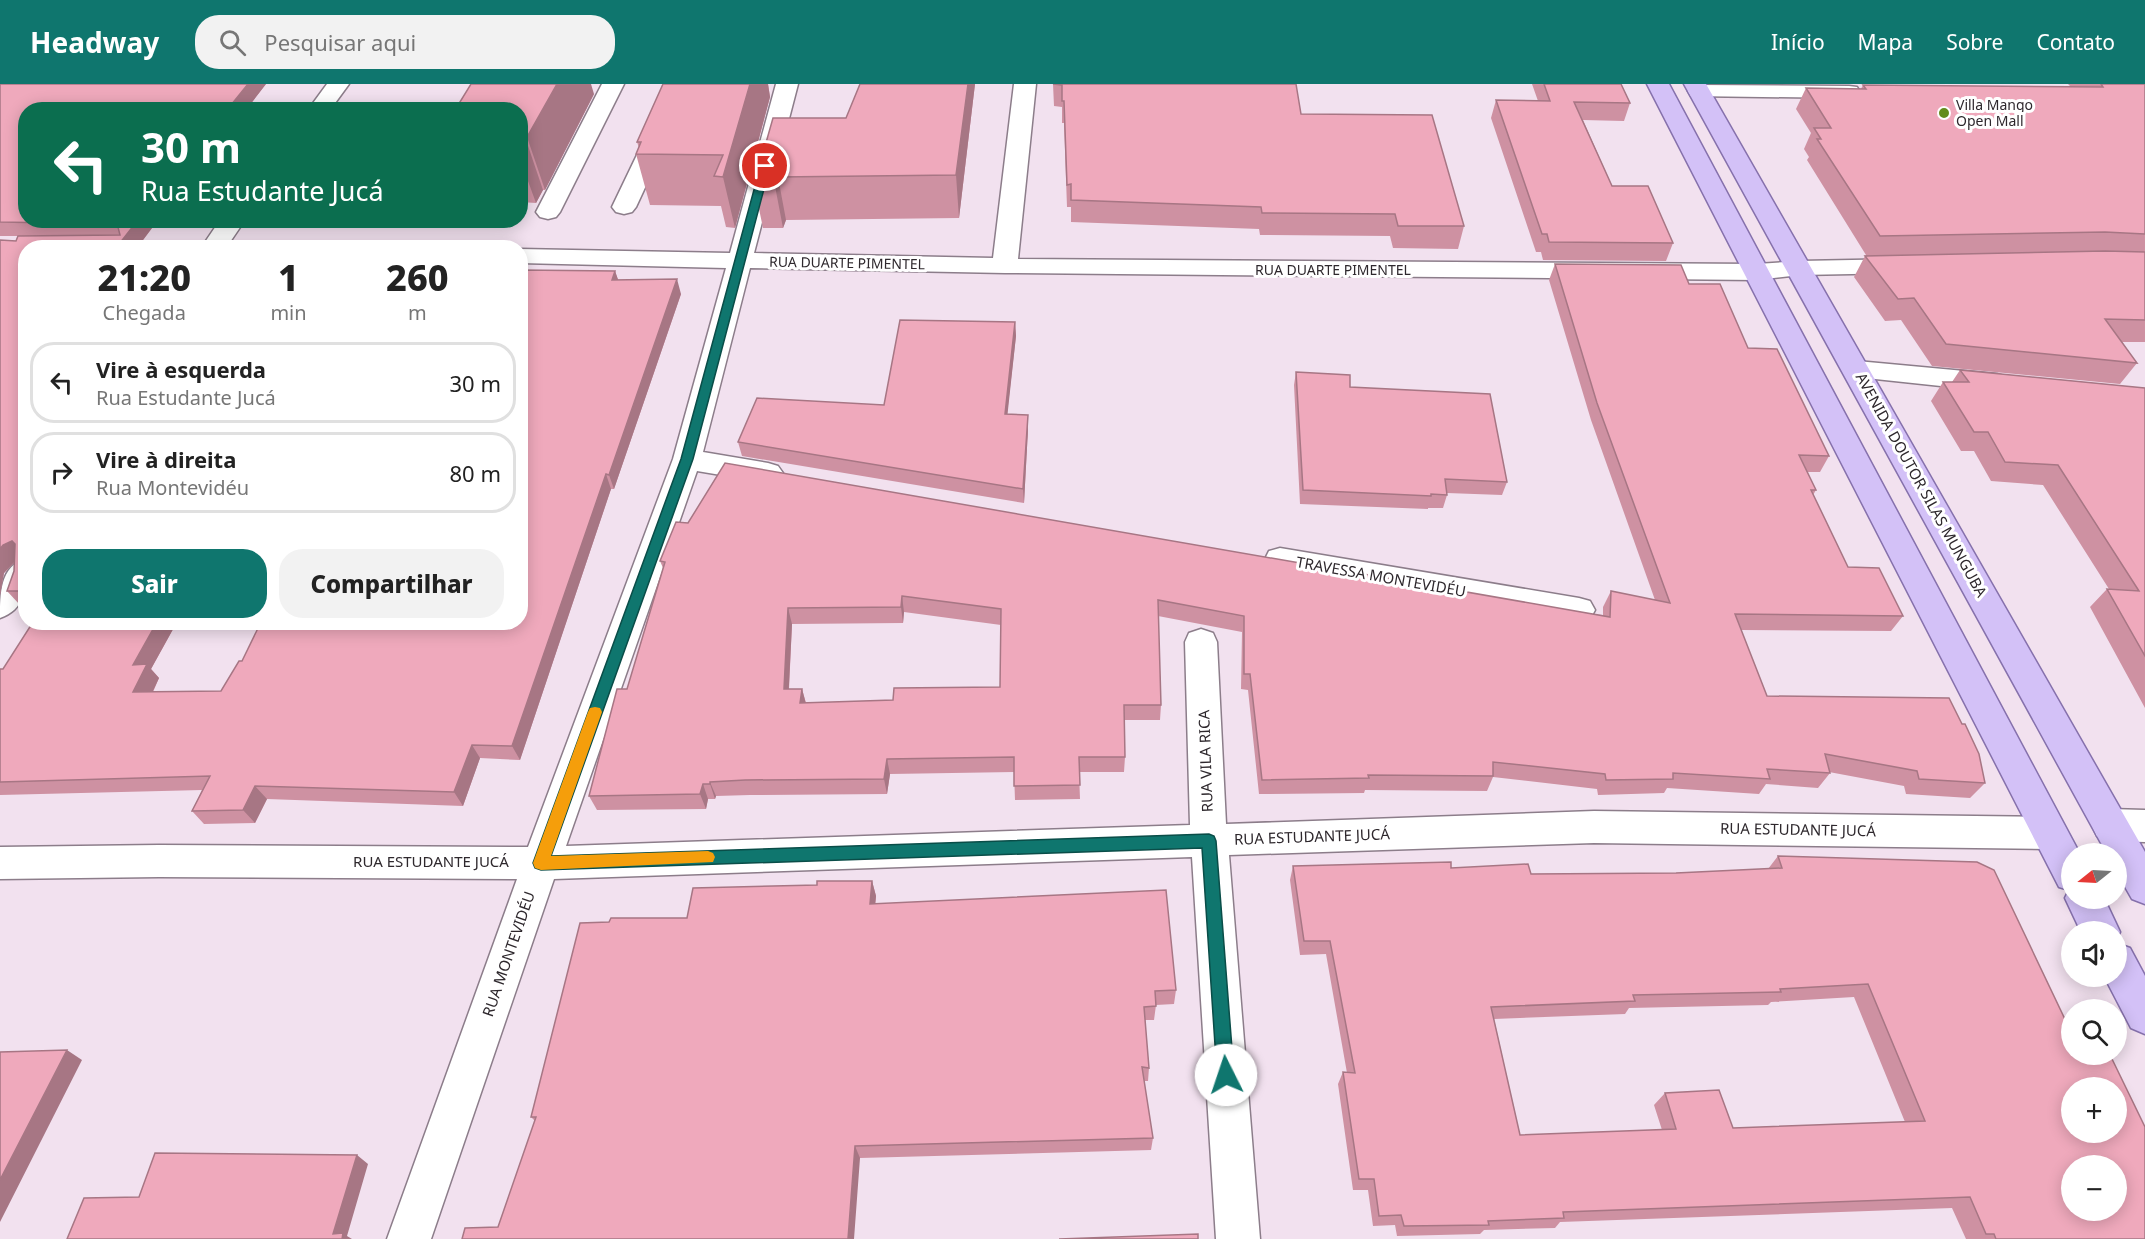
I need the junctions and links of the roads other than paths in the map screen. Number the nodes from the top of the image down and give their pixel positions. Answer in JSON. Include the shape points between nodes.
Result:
{"nodes":[{"id":1,"x":338,"y":84,"type":"edge"},
{"id":2,"x":613,"y":84,"type":"edge"},
{"id":3,"x":682,"y":84,"type":"edge"},
{"id":4,"x":786,"y":84,"type":"edge"},
{"id":5,"x":1025,"y":84,"type":"edge"},
{"id":6,"x":1658,"y":84,"type":"edge"},
{"id":7,"x":1697,"y":87,"type":"edge"},
{"id":8,"x":1870,"y":92,"type":"edge"},
{"id":9,"x":325,"y":102,"type":"edge"},
{"id":10,"x":624,"y":207,"type":"dead end"},
{"id":11,"x":548,"y":212,"type":"dead end"},
{"id":12,"x":528,"y":256,"type":"edge"},
{"id":13,"x":739,"y":260,"type":"junction"},
{"id":14,"x":1005,"y":266,"type":"junction"},
{"id":15,"x":1926,"y":266,"type":"edge"},
{"id":16,"x":1800,"y":268,"type":"junction"},
{"id":17,"x":1757,"y":272,"type":"junction"},
{"id":18,"x":1857,"y":370,"type":"junction"},
{"id":19,"x":2018,"y":386,"type":"edge"},
{"id":20,"x":687,"y":459,"type":"junction"},
{"id":21,"x":792,"y":477,"type":"edge"},
{"id":22,"x":1250,"y":554,"type":"edge"},
{"id":23,"x":18,"y":580,"type":"edge"},
{"id":24,"x":0,"y":606,"type":"edge"},
{"id":25,"x":1579,"y":610,"type":"edge"},
{"id":26,"x":1202,"y":642,"type":"dead end"},
{"id":27,"x":2110,"y":825,"type":"junction"},
{"id":28,"x":2145,"y":826,"type":"edge"},
{"id":29,"x":2049,"y":833,"type":"junction"},
{"id":30,"x":1209,"y":841,"type":"junction"},
{"id":31,"x":2061,"y":855,"type":"edge"},
{"id":32,"x":0,"y":863,"type":"edge"},
{"id":33,"x":541,"y":863,"type":"junction"},
{"id":34,"x":2145,"y":887,"type":"edge"},
{"id":35,"x":2127,"y":981,"type":"edge"},
{"id":36,"x":2145,"y":1015,"type":"edge"},
{"id":37,"x":409,"y":1239,"type":"edge"},
{"id":38,"x":1238,"y":1239,"type":"edge"}],
"edges":[{"from":1,"to":9,"type":"street"},
{"from":2,"to":11,"type":"street"},
{"from":3,"to":10,"type":"street"},
{"from":4,"to":13,"type":"street","name":"RUA MONTEVIDÉU"},
{"from":5,"to":14,"type":"street"},
{"from":6,"to":17,"type":"main road"},
{"from":7,"to":8,"type":"street"},
{"from":7,"to":16,"type":"main road","name":"AVENIDA DOUTOR SILAS MUNGUBA"},
{"from":12,"to":13,"type":"street","name":"RUA DUARTE PIMENTEL"},
{"from":13,"to":14,"type":"street","name":"RUA DUARTE PIMENTEL"},
{"from":13,"to":20,"type":"street","name":"RUA MONTEVIDÉU"},
{"from":14,"to":17,"type":"street","name":"RUA DUARTE PIMENTEL"},
{"from":15,"to":16,"type":"street","name":"RUA DUARTE PIMENTEL"},
{"from":16,"to":17,"type":"street","name":"RUA DUARTE PIMENTEL"},
{"from":16,"to":18,"type":"main road","name":"AVENIDA DOUTOR SILAS MUNGUBA"},
{"from":17,"to":29,"type":"main road"},
{"from":18,"to":19,"type":"street"},
{"from":18,"to":27,"type":"main road","name":"AVENIDA DOUTOR SILAS MUNGUBA"},
{"from":20,"to":21,"type":"street"},
{"from":20,"to":33,"type":"street","name":"RUA MONTEVIDÉU"},
{"from":22,"to":25,"type":"street","name":"TRAVESSA MONTEVIDÉU"},
{"from":23,"to":24,"type":"street"},
{"from":26,"to":30,"type":"street","name":"RUA VILA RICA"},
{"from":27,"to":28,"type":"street"},
{"from":27,"to":34,"type":"main road","name":"AVENIDA DOUTOR SILAS MUNGUBA"},
{"from":29,"to":30,"type":"street","name":"RUA ESTUDANTE JUCÁ","via":[[1594,827]]},
{"from":29,"to":31,"type":"main road"},
{"from":30,"to":33,"type":"street","name":"RUA ESTUDANTE JUCÁ"},
{"from":30,"to":38,"type":"street","name":"RUA VILA RICA"},
{"from":32,"to":33,"type":"street","name":"RUA ESTUDANTE JUCÁ"},
{"from":33,"to":37,"type":"street","name":"RUA MONTEVIDÉU"},
{"from":35,"to":36,"type":"main road"}]}
